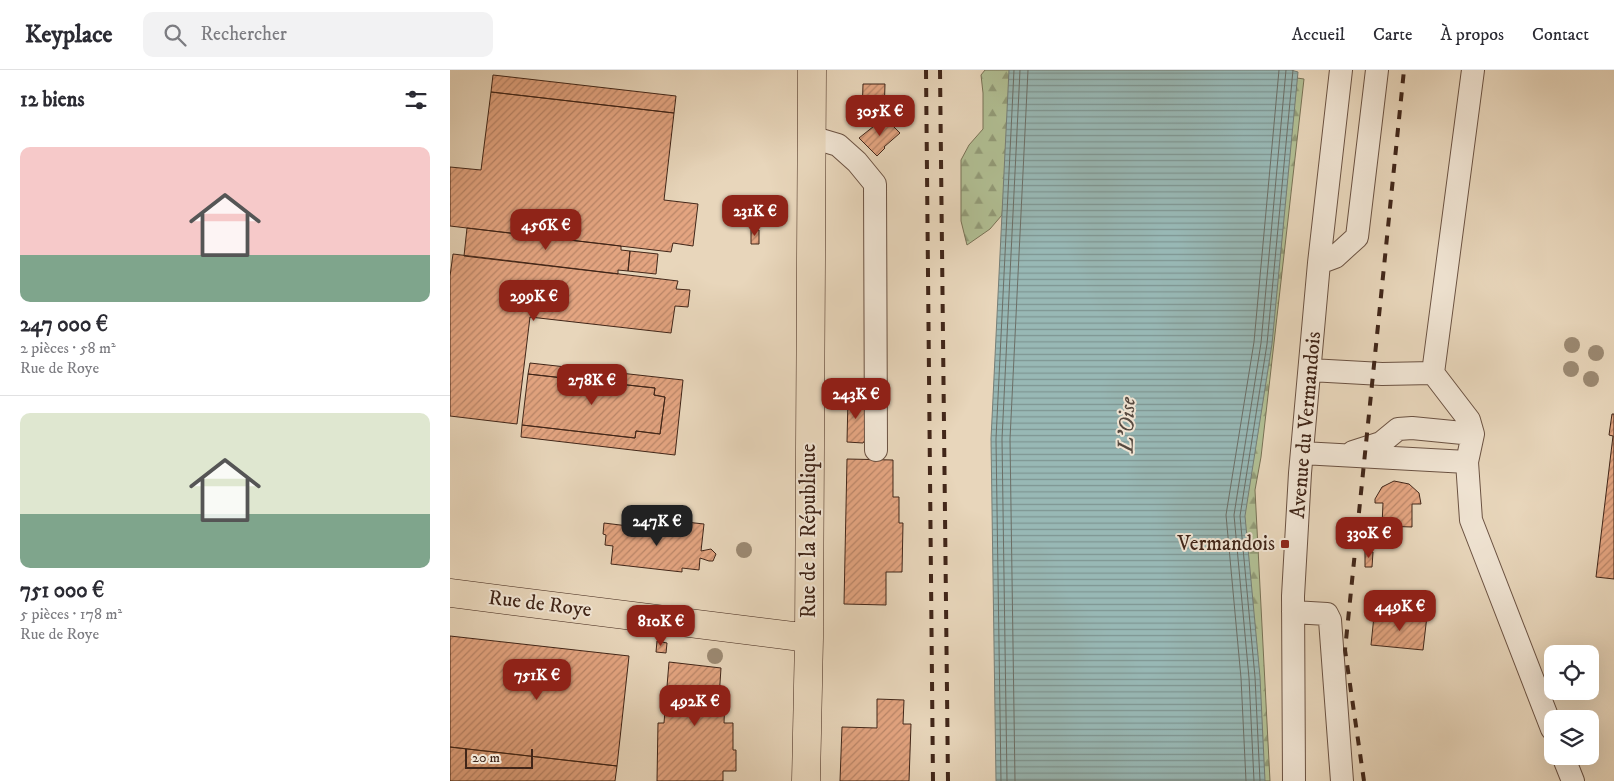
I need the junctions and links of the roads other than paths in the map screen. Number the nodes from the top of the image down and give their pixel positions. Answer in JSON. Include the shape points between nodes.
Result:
{"nodes":[{"id":1,"x":812,"y":70,"type":"edge"},
{"id":2,"x":1341,"y":70,"type":"edge"},
{"id":3,"x":1377,"y":70,"type":"edge"},
{"id":4,"x":1473,"y":70,"type":"edge"},
{"id":5,"x":811,"y":137,"type":"junction"},
{"id":6,"x":1319,"y":263,"type":"junction"},
{"id":7,"x":1310,"y":370,"type":"junction"},
{"id":8,"x":1433,"y":373,"type":"junction"},
{"id":9,"x":1473,"y":434,"type":"junction"},
{"id":10,"x":876,"y":450,"type":"dead end"},
{"id":11,"x":1302,"y":453,"type":"junction"},
{"id":12,"x":1344,"y":455,"type":"junction"},
{"id":13,"x":1467,"y":462,"type":"junction"},
{"id":14,"x":450,"y":592,"type":"edge"},
{"id":15,"x":1293,"y":612,"type":"junction"},
{"id":16,"x":809,"y":638,"type":"junction"},
{"id":17,"x":1545,"y":710,"type":"edge"},
{"id":18,"x":1567,"y":765,"type":"edge"},
{"id":19,"x":806,"y":781,"type":"edge"},
{"id":20,"x":1294,"y":781,"type":"edge"},
{"id":21,"x":1342,"y":781,"type":"edge"},
{"id":22,"x":1573,"y":781,"type":"edge"}],
"edges":[{"from":1,"to":5,"type":"main road","name":"Rue de la République"},
{"from":2,"to":6,"type":"street","name":"Avenue du Vermandois"},
{"from":3,"to":6,"type":"street","via":[[1357,236],[1335,257]]},
{"from":4,"to":8,"type":"street"},
{"from":5,"to":10,"type":"street","via":[[838,145],[875,184]]},
{"from":5,"to":16,"type":"main road","name":"Rue de la République"},
{"from":6,"to":7,"type":"street","name":"Avenue du Vermandois"},
{"from":7,"to":8,"type":"street"},
{"from":7,"to":11,"type":"street","name":"Avenue du Vermandois"},
{"from":8,"to":9,"type":"street","via":[[1469,420]]},
{"from":9,"to":12,"type":"street","via":[[1398,429],[1381,443]]},
{"from":9,"to":13,"type":"street"},
{"from":11,"to":12,"type":"street"},
{"from":11,"to":15,"type":"street","name":"Avenue du Vermandois"},
{"from":12,"to":13,"type":"street"},
{"from":13,"to":17,"type":"street","via":[[1471,520]]},
{"from":14,"to":16,"type":"main road","name":"Rue de Roye"},
{"from":15,"to":20,"type":"street","name":"Avenue du Vermandois"},
{"from":15,"to":21,"type":"street","via":[[1326,614],[1330,620]]},
{"from":16,"to":19,"type":"main road","name":"Rue de la République"},
{"from":18,"to":22,"type":"street"}]}
